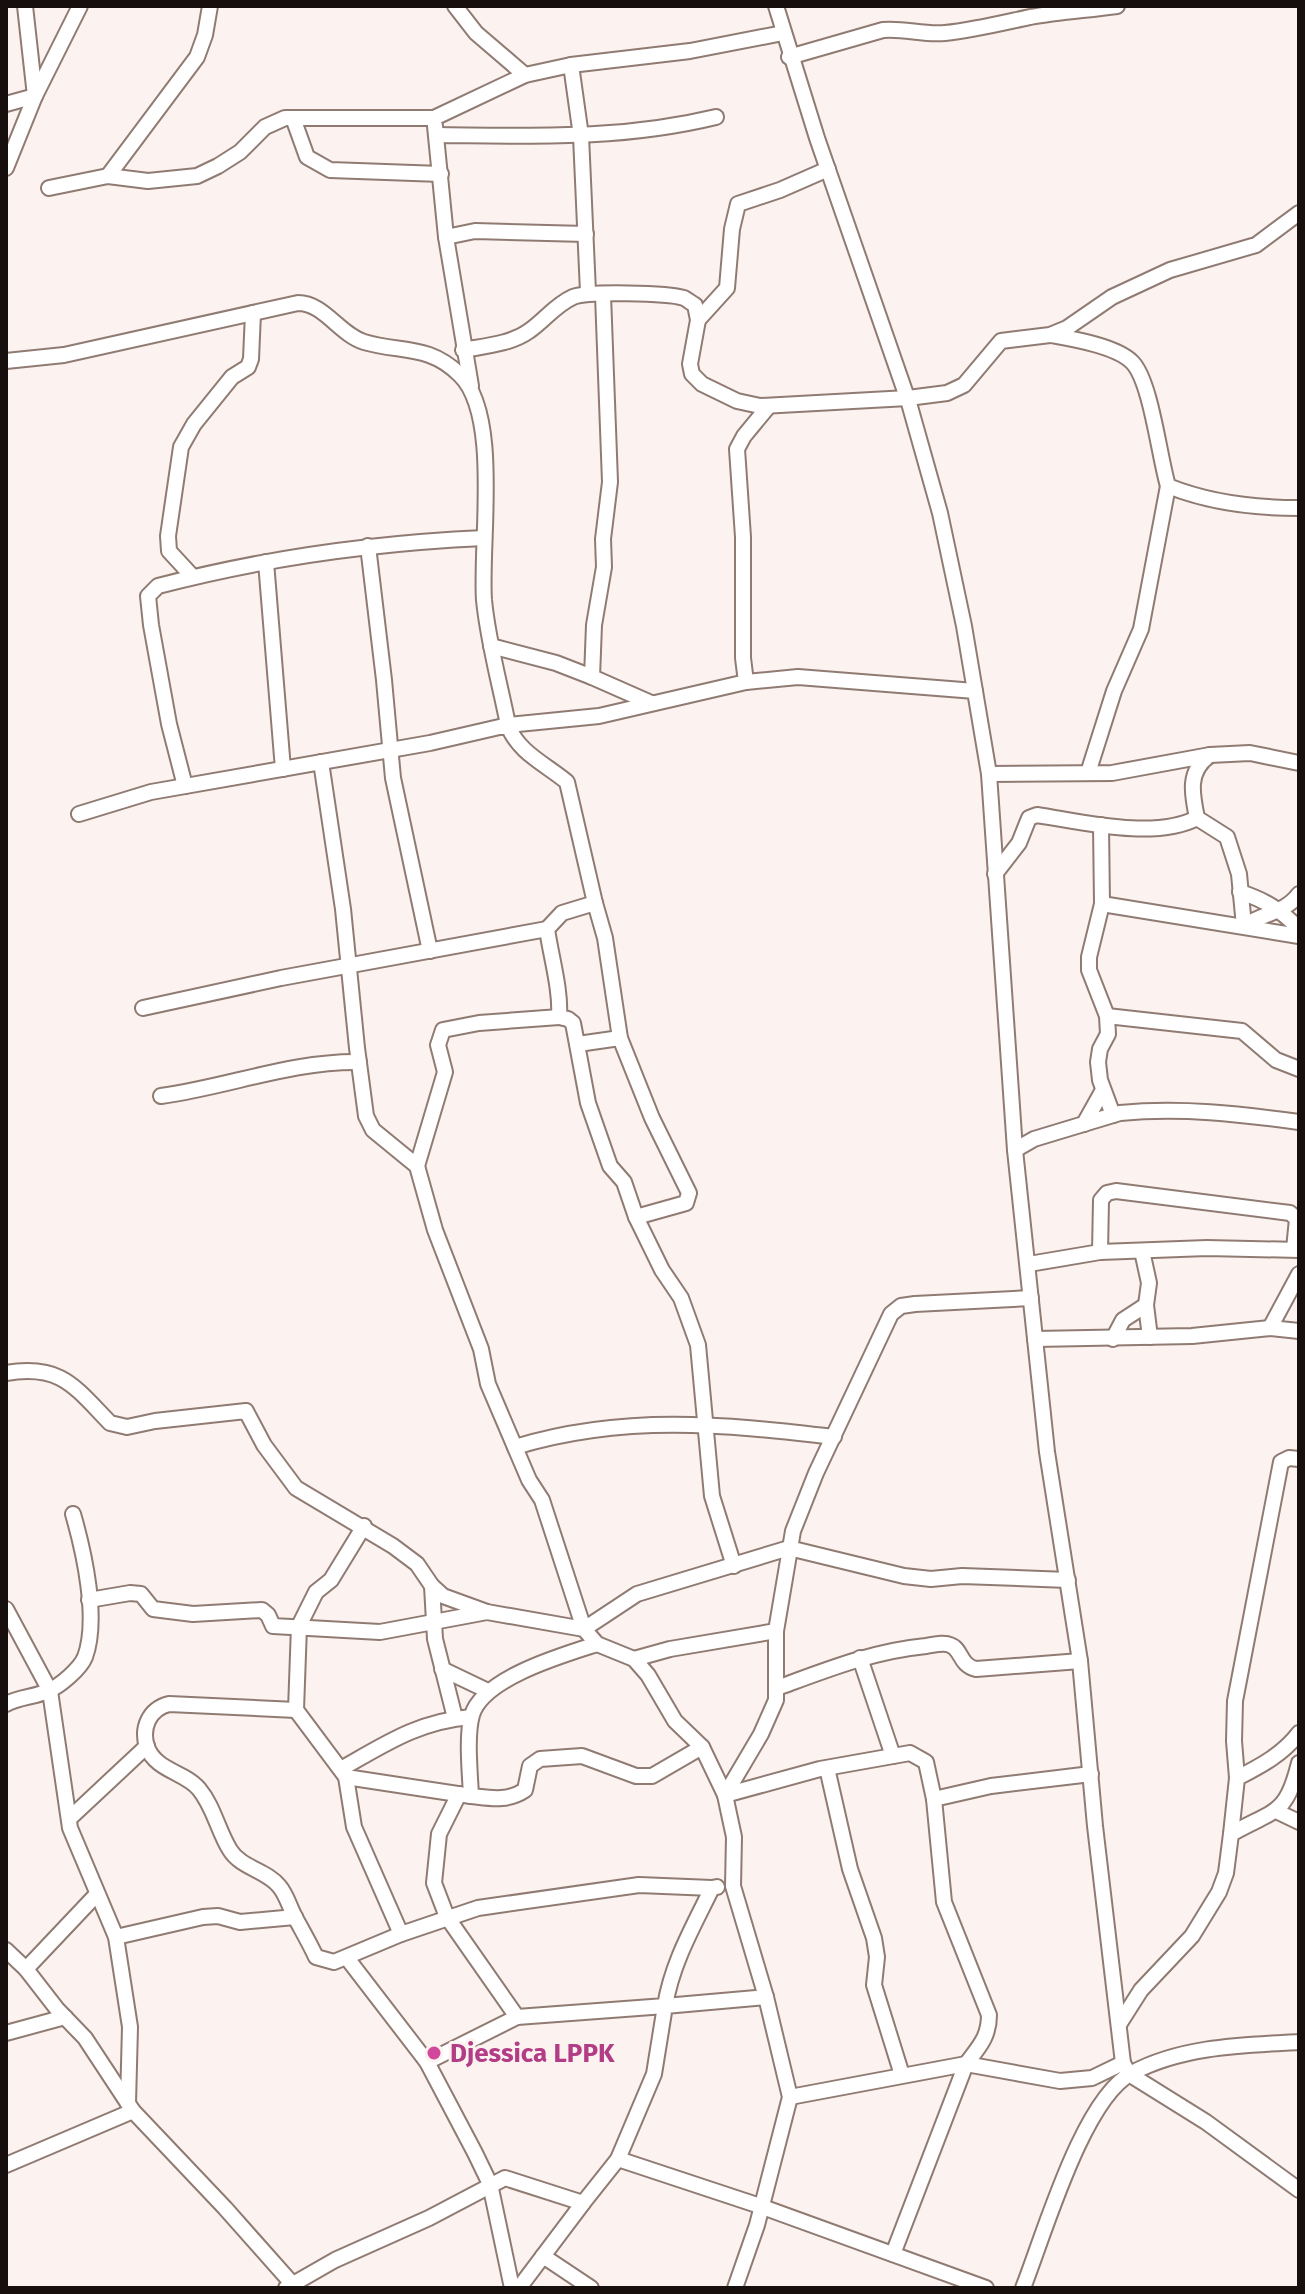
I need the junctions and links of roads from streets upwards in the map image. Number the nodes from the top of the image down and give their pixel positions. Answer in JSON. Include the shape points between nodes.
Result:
{"nodes":[{"id":1,"x":25,"y":6,"type":"edge"},
{"id":2,"x":80,"y":6,"type":"edge"},
{"id":3,"x":210,"y":6,"type":"edge"},
{"id":4,"x":455,"y":6,"type":"edge"},
{"id":5,"x":776,"y":6,"type":"edge"},
{"id":6,"x":1117,"y":6,"type":"edge"},
{"id":7,"x":783,"y":33,"type":"junction"},
{"id":8,"x":789,"y":57,"type":"junction"},
{"id":9,"x":571,"y":65,"type":"junction"},
{"id":10,"x":525,"y":75,"type":"junction"},
{"id":11,"x":35,"y":96,"type":"junction"},
{"id":12,"x":6,"y":104,"type":"edge"},
{"id":13,"x":716,"y":117,"type":"dead end"},
{"id":14,"x":293,"y":118,"type":"junction"},
{"id":15,"x":434,"y":118,"type":"junction"},
{"id":16,"x":437,"y":135,"type":"junction"},
{"id":17,"x":581,"y":136,"type":"junction"},
{"id":18,"x":6,"y":168,"type":"edge"},
{"id":19,"x":828,"y":169,"type":"junction"},
{"id":20,"x":441,"y":174,"type":"junction"},
{"id":21,"x":108,"y":176,"type":"junction"},
{"id":22,"x":49,"y":188,"type":"dead end"},
{"id":23,"x":1299,"y":214,"type":"edge"},
{"id":24,"x":586,"y":234,"type":"junction"},
{"id":25,"x":446,"y":237,"type":"junction"},
{"id":26,"x":596,"y":293,"type":"junction"},
{"id":27,"x":253,"y":313,"type":"junction"},
{"id":28,"x":698,"y":320,"type":"junction"},
{"id":29,"x":1050,"y":335,"type":"junction"},
{"id":30,"x":463,"y":350,"type":"junction"},
{"id":31,"x":6,"y":361,"type":"edge"},
{"id":32,"x":472,"y":391,"type":"junction"},
{"id":33,"x":908,"y":398,"type":"junction"},
{"id":34,"x":768,"y":407,"type":"junction"},
{"id":35,"x":1168,"y":486,"type":"junction"},
{"id":36,"x":1299,"y":508,"type":"edge"},
{"id":37,"x":484,"y":538,"type":"junction"},
{"id":38,"x":368,"y":546,"type":"junction"},
{"id":39,"x":266,"y":562,"type":"junction"},
{"id":40,"x":193,"y":577,"type":"junction"},
{"id":41,"x":491,"y":646,"type":"junction"},
{"id":42,"x":592,"y":677,"type":"junction"},
{"id":43,"x":746,"y":682,"type":"junction"},
{"id":44,"x":975,"y":691,"type":"junction"},
{"id":45,"x":651,"y":703,"type":"junction"},
{"id":46,"x":508,"y":725,"type":"junction"},
{"id":47,"x":390,"y":750,"type":"junction"},
{"id":48,"x":1210,"y":755,"type":"junction"},
{"id":49,"x":321,"y":762,"type":"junction"},
{"id":50,"x":1299,"y":763,"type":"edge"},
{"id":51,"x":283,"y":769,"type":"junction"},
{"id":52,"x":1088,"y":773,"type":"junction"},
{"id":53,"x":989,"y":774,"type":"junction"},
{"id":54,"x":185,"y":786,"type":"junction"},
{"id":55,"x":79,"y":814,"type":"dead end"},
{"id":56,"x":1197,"y":818,"type":"junction"},
{"id":57,"x":1101,"y":825,"type":"junction"},
{"id":58,"x":995,"y":874,"type":"junction"},
{"id":59,"x":1240,"y":892,"type":"junction"},
{"id":60,"x":1299,"y":894,"type":"edge"},
{"id":61,"x":595,"y":903,"type":"junction"},
{"id":62,"x":1102,"y":904,"type":"junction"},
{"id":63,"x":1281,"y":910,"type":"junction"},
{"id":64,"x":1244,"y":926,"type":"junction"},
{"id":65,"x":547,"y":929,"type":"junction"},
{"id":66,"x":1299,"y":929,"type":"edge"},
{"id":67,"x":1299,"y":936,"type":"edge"},
{"id":68,"x":430,"y":951,"type":"junction"},
{"id":69,"x":350,"y":965,"type":"junction"},
{"id":70,"x":143,"y":1008,"type":"dead end"},
{"id":71,"x":1107,"y":1016,"type":"junction"},
{"id":72,"x":559,"y":1017,"type":"junction"},
{"id":73,"x":620,"y":1038,"type":"junction"},
{"id":74,"x":578,"y":1044,"type":"junction"},
{"id":75,"x":359,"y":1062,"type":"junction"},
{"id":76,"x":1299,"y":1069,"type":"edge"},
{"id":77,"x":1103,"y":1090,"type":"junction"},
{"id":78,"x":161,"y":1096,"type":"dead end"},
{"id":79,"x":1113,"y":1115,"type":"junction"},
{"id":80,"x":1299,"y":1122,"type":"edge"},
{"id":81,"x":1084,"y":1124,"type":"junction"},
{"id":82,"x":1015,"y":1150,"type":"junction"},
{"id":83,"x":417,"y":1166,"type":"junction"},
{"id":84,"x":636,"y":1217,"type":"junction"},
{"id":85,"x":1296,"y":1250,"type":"edge"},
{"id":86,"x":1142,"y":1251,"type":"junction"},
{"id":87,"x":1100,"y":1252,"type":"junction"},
{"id":88,"x":1029,"y":1264,"type":"junction"},
{"id":89,"x":1299,"y":1274,"type":"edge"},
{"id":90,"x":1031,"y":1298,"type":"junction"},
{"id":91,"x":1146,"y":1305,"type":"junction"},
{"id":92,"x":1270,"y":1328,"type":"junction"},
{"id":93,"x":1299,"y":1331,"type":"edge"},
{"id":94,"x":1150,"y":1337,"type":"junction"},
{"id":95,"x":1035,"y":1339,"type":"junction"},
{"id":96,"x":1113,"y":1339,"type":"junction"},
{"id":97,"x":6,"y":1373,"type":"edge"},
{"id":98,"x":704,"y":1425,"type":"junction"},
{"id":99,"x":834,"y":1437,"type":"junction"},
{"id":100,"x":515,"y":1447,"type":"junction"},
{"id":101,"x":1299,"y":1459,"type":"edge"},
{"id":102,"x":73,"y":1514,"type":"dead end"},
{"id":103,"x":364,"y":1526,"type":"junction"},
{"id":104,"x":789,"y":1548,"type":"junction"},
{"id":105,"x":734,"y":1566,"type":"junction"},
{"id":106,"x":1068,"y":1580,"type":"junction"},
{"id":107,"x":432,"y":1586,"type":"junction"},
{"id":108,"x":89,"y":1600,"type":"junction"},
{"id":109,"x":6,"y":1609,"type":"edge"},
{"id":110,"x":487,"y":1612,"type":"junction"},
{"id":111,"x":434,"y":1624,"type":"junction"},
{"id":112,"x":299,"y":1626,"type":"junction"},
{"id":113,"x":584,"y":1629,"type":"junction"},
{"id":114,"x":776,"y":1631,"type":"junction"},
{"id":115,"x":597,"y":1644,"type":"junction"},
{"id":116,"x":860,"y":1658,"type":"junction"},
{"id":117,"x":634,"y":1659,"type":"junction"},
{"id":118,"x":1080,"y":1661,"type":"junction"},
{"id":119,"x":442,"y":1669,"type":"junction"},
{"id":120,"x":777,"y":1688,"type":"junction"},
{"id":121,"x":50,"y":1691,"type":"junction"},
{"id":122,"x":488,"y":1691,"type":"junction"},
{"id":123,"x":6,"y":1704,"type":"edge"},
{"id":124,"x":296,"y":1710,"type":"junction"},
{"id":125,"x":471,"y":1717,"type":"junction"},
{"id":126,"x":455,"y":1718,"type":"junction"},
{"id":127,"x":1299,"y":1733,"type":"edge"},
{"id":128,"x":147,"y":1746,"type":"junction"},
{"id":129,"x":702,"y":1747,"type":"junction"},
{"id":130,"x":893,"y":1756,"type":"junction"},
{"id":131,"x":1299,"y":1763,"type":"edge"},
{"id":132,"x":827,"y":1768,"type":"junction"},
{"id":133,"x":344,"y":1773,"type":"junction"},
{"id":134,"x":1091,"y":1774,"type":"junction"},
{"id":135,"x":1237,"y":1778,"type":"junction"},
{"id":136,"x":465,"y":1795,"type":"junction"},
{"id":137,"x":725,"y":1795,"type":"junction"},
{"id":138,"x":934,"y":1799,"type":"junction"},
{"id":139,"x":1276,"y":1811,"type":"junction"},
{"id":140,"x":69,"y":1819,"type":"junction"},
{"id":141,"x":1299,"y":1822,"type":"edge"},
{"id":142,"x":1231,"y":1834,"type":"junction"},
{"id":143,"x":733,"y":1886,"type":"junction"},
{"id":144,"x":712,"y":1888,"type":"junction"},
{"id":145,"x":97,"y":1894,"type":"junction"},
{"id":146,"x":295,"y":1917,"type":"junction"},
{"id":147,"x":447,"y":1917,"type":"junction"},
{"id":148,"x":401,"y":1934,"type":"junction"},
{"id":149,"x":116,"y":1937,"type":"junction"},
{"id":150,"x":6,"y":1950,"type":"edge"},
{"id":151,"x":347,"y":1958,"type":"junction"},
{"id":152,"x":26,"y":1969,"type":"junction"},
{"id":153,"x":766,"y":1997,"type":"junction"},
{"id":154,"x":665,"y":2006,"type":"junction"},
{"id":155,"x":65,"y":2017,"type":"junction"},
{"id":156,"x":517,"y":2017,"type":"junction"},
{"id":157,"x":1120,"y":2023,"type":"junction"},
{"id":158,"x":6,"y":2033,"type":"edge"},
{"id":159,"x":1299,"y":2042,"type":"edge"},
{"id":160,"x":427,"y":2062,"type":"junction"},
{"id":161,"x":966,"y":2064,"type":"junction"},
{"id":162,"x":1126,"y":2068,"type":"junction"},
{"id":163,"x":902,"y":2075,"type":"junction"},
{"id":164,"x":790,"y":2097,"type":"junction"},
{"id":165,"x":130,"y":2107,"type":"junction"},
{"id":166,"x":618,"y":2159,"type":"junction"},
{"id":167,"x":6,"y":2165,"type":"edge"},
{"id":168,"x":490,"y":2184,"type":"junction"},
{"id":169,"x":1299,"y":2190,"type":"edge"},
{"id":170,"x":583,"y":2203,"type":"junction"},
{"id":171,"x":760,"y":2206,"type":"junction"},
{"id":172,"x":893,"y":2254,"type":"junction"},
{"id":173,"x":543,"y":2256,"type":"junction"},
{"id":174,"x":292,"y":2287,"type":"edge"},
{"id":175,"x":512,"y":2288,"type":"edge"},
{"id":176,"x":519,"y":2288,"type":"edge"},
{"id":177,"x":591,"y":2288,"type":"edge"},
{"id":178,"x":735,"y":2288,"type":"edge"},
{"id":179,"x":986,"y":2288,"type":"edge"},
{"id":180,"x":1023,"y":2288,"type":"edge"}],
"edges":[{"from":1,"to":11,"type":"street"},
{"from":2,"to":11,"type":"street"},
{"from":3,"to":21,"type":"street","via":[[197,57]]},
{"from":4,"to":10,"type":"street","via":[[476,33]]},
{"from":5,"to":7,"type":"street"},
{"from":6,"to":8,"type":"street","via":[[942,33],[883,30]]},
{"from":7,"to":8,"type":"street"},
{"from":7,"to":9,"type":"street"},
{"from":8,"to":19,"type":"street"},
{"from":9,"to":10,"type":"street"},
{"from":9,"to":17,"type":"street"},
{"from":10,"to":15,"type":"street"},
{"from":11,"to":12,"type":"street"},
{"from":11,"to":18,"type":"street"},
{"from":13,"to":17,"type":"street","via":[[657,130]]},
{"from":14,"to":15,"type":"street"},
{"from":14,"to":20,"type":"street","via":[[307,157],[330,170]]},
{"from":14,"to":21,"type":"street","via":[[274,121],[240,152],[197,176],[148,181]]},
{"from":15,"to":16,"type":"street"},
{"from":16,"to":17,"type":"street"},
{"from":16,"to":20,"type":"street"},
{"from":17,"to":24,"type":"street"},
{"from":19,"to":28,"type":"street","via":[[738,204],[727,288]]},
{"from":19,"to":33,"type":"street"},
{"from":20,"to":25,"type":"street"},
{"from":21,"to":22,"type":"street"},
{"from":23,"to":29,"type":"street","via":[[1256,245],[1170,270]]},
{"from":24,"to":25,"type":"street","via":[[475,231]]},
{"from":24,"to":26,"type":"street"},
{"from":25,"to":30,"type":"street"},
{"from":26,"to":28,"type":"street","via":[[684,298],[695,305]]},
{"from":26,"to":30,"type":"street","via":[[574,296],[528,332]]},
{"from":26,"to":42,"type":"street","via":[[610,482]]},
{"from":27,"to":31,"type":"street","via":[[64,355]]},
{"from":27,"to":32,"type":"street","via":[[313,305],[357,339],[440,359]]},
{"from":27,"to":40,"type":"street","via":[[248,367],[232,377],[181,447],[169,551]]},
{"from":28,"to":34,"type":"street","via":[[692,374],[737,401]]},
{"from":29,"to":33,"type":"street","via":[[1001,341],[964,385]]},
{"from":29,"to":35,"type":"street","via":[[1121,354],[1133,363],[1142,379]]},
{"from":30,"to":32,"type":"street"},
{"from":32,"to":37,"type":"street","via":[[484,433]]},
{"from":33,"to":34,"type":"street"},
{"from":33,"to":44,"type":"street","via":[[940,513]]},
{"from":34,"to":43,"type":"street","via":[[737,449]]},
{"from":35,"to":36,"type":"street","via":[[1218,502]]},
{"from":35,"to":52,"type":"street","via":[[1141,629]]},
{"from":37,"to":38,"type":"street"},
{"from":37,"to":41,"type":"street","via":[[484,600]]},
{"from":38,"to":39,"type":"street"},
{"from":38,"to":47,"type":"street"},
{"from":39,"to":40,"type":"street"},
{"from":39,"to":51,"type":"street"},
{"from":40,"to":54,"type":"street","via":[[158,586],[148,596]]},
{"from":41,"to":42,"type":"street"},
{"from":41,"to":46,"type":"street"},
{"from":42,"to":45,"type":"street"},
{"from":43,"to":44,"type":"street","via":[[798,677]]},
{"from":43,"to":45,"type":"street"},
{"from":44,"to":53,"type":"street"},
{"from":45,"to":46,"type":"street","via":[[599,716]]},
{"from":46,"to":47,"type":"street"},
{"from":46,"to":61,"type":"street","via":[[520,747],[567,782]]},
{"from":47,"to":49,"type":"street"},
{"from":47,"to":68,"type":"street"},
{"from":48,"to":50,"type":"street","via":[[1250,753]]},
{"from":48,"to":52,"type":"street"},
{"from":48,"to":56,"type":"street","via":[[1199,762],[1192,785]]},
{"from":49,"to":51,"type":"street"},
{"from":49,"to":69,"type":"street"},
{"from":51,"to":54,"type":"street"},
{"from":52,"to":53,"type":"street"},
{"from":53,"to":58,"type":"street"},
{"from":54,"to":55,"type":"street"},
{"from":56,"to":57,"type":"street","via":[[1158,828]]},
{"from":56,"to":59,"type":"street","via":[[1227,837]]},
{"from":57,"to":58,"type":"street","via":[[1029,818],[1019,843]]},
{"from":57,"to":62,"type":"street"},
{"from":58,"to":82,"type":"street"},
{"from":59,"to":63,"type":"street"},
{"from":59,"to":64,"type":"street"},
{"from":60,"to":63,"type":"street"},
{"from":61,"to":65,"type":"street","via":[[562,913]]},
{"from":61,"to":73,"type":"street"},
{"from":62,"to":64,"type":"street"},
{"from":62,"to":71,"type":"street","via":[[1089,970]]},
{"from":63,"to":64,"type":"street"},
{"from":63,"to":66,"type":"street"},
{"from":64,"to":67,"type":"street"},
{"from":65,"to":68,"type":"street"},
{"from":65,"to":72,"type":"street"},
{"from":68,"to":69,"type":"street"},
{"from":69,"to":70,"type":"street"},
{"from":69,"to":75,"type":"street"},
{"from":71,"to":76,"type":"street","via":[[1242,1031],[1276,1060]]},
{"from":71,"to":77,"type":"street","via":[[1108,1034],[1098,1062]]},
{"from":72,"to":74,"type":"street","via":[[573,1023]]},
{"from":72,"to":83,"type":"street","via":[[443,1030],[438,1045],[445,1072]]},
{"from":73,"to":74,"type":"street"},
{"from":73,"to":84,"type":"street","via":[[689,1193],[686,1203]]},
{"from":74,"to":84,"type":"street","via":[[588,1103],[610,1166],[624,1182]]},
{"from":75,"to":78,"type":"street","via":[[304,1064]]},
{"from":75,"to":83,"type":"street","via":[[366,1116],[373,1130]]},
{"from":77,"to":79,"type":"street"},
{"from":77,"to":81,"type":"street"},
{"from":79,"to":80,"type":"street","via":[[1183,1109]]},
{"from":79,"to":81,"type":"street"},
{"from":81,"to":82,"type":"street"},
{"from":82,"to":88,"type":"street"},
{"from":83,"to":100,"type":"street","via":[[435,1230],[481,1349],[488,1384]]},
{"from":84,"to":98,"type":"street","via":[[681,1298],[698,1345]]},
{"from":85,"to":86,"type":"street"},
{"from":85,"to":87,"type":"street","via":[[1297,1219],[1290,1213],[1116,1191],[1101,1200]]},
{"from":86,"to":87,"type":"street"},
{"from":86,"to":91,"type":"street","via":[[1149,1283]]},
{"from":87,"to":88,"type":"street"},
{"from":88,"to":90,"type":"street"},
{"from":89,"to":92,"type":"street"},
{"from":90,"to":95,"type":"street"},
{"from":90,"to":99,"type":"street","via":[[901,1306],[880,1333]]},
{"from":91,"to":94,"type":"street"},
{"from":91,"to":96,"type":"street","via":[[1123,1320]]},
{"from":92,"to":93,"type":"street"},
{"from":92,"to":94,"type":"street"},
{"from":94,"to":96,"type":"street"},
{"from":95,"to":96,"type":"street"},
{"from":95,"to":106,"type":"street"},
{"from":97,"to":103,"type":"street","via":[[44,1371],[68,1381],[117,1426],[246,1411],[296,1488]]},
{"from":98,"to":99,"type":"street"},
{"from":98,"to":100,"type":"street","via":[[618,1426]]},
{"from":98,"to":105,"type":"street","via":[[712,1496]]},
{"from":99,"to":104,"type":"street"},
{"from":100,"to":113,"type":"street","via":[[542,1500]]},
{"from":101,"to":135,"type":"street","via":[[1281,1462],[1270,1512],[1235,1701]]},
{"from":102,"to":108,"type":"street"},
{"from":103,"to":107,"type":"street","via":[[417,1564]]},
{"from":103,"to":112,"type":"street","via":[[331,1580],[316,1592]]},
{"from":104,"to":105,"type":"street"},
{"from":104,"to":106,"type":"street","via":[[904,1576]]},
{"from":104,"to":114,"type":"street"},
{"from":105,"to":113,"type":"street","via":[[637,1594]]},
{"from":106,"to":118,"type":"street"},
{"from":107,"to":110,"type":"street","via":[[443,1596]]},
{"from":107,"to":111,"type":"street"},
{"from":108,"to":112,"type":"street","via":[[141,1594],[153,1609],[193,1614],[262,1610],[273,1626]]},
{"from":108,"to":121,"type":"street","via":[[85,1658]]},
{"from":109,"to":121,"type":"street"},
{"from":110,"to":111,"type":"street"},
{"from":110,"to":113,"type":"street"},
{"from":111,"to":112,"type":"street","via":[[380,1632]]},
{"from":111,"to":119,"type":"street"},
{"from":112,"to":124,"type":"street"},
{"from":113,"to":115,"type":"street"},
{"from":114,"to":117,"type":"street"},
{"from":114,"to":120,"type":"street"},
{"from":115,"to":117,"type":"street"},
{"from":115,"to":122,"type":"street","via":[[538,1665]]},
{"from":116,"to":118,"type":"street","via":[[946,1644],[956,1649],[967,1667],[976,1669]]},
{"from":116,"to":120,"type":"street"},
{"from":116,"to":130,"type":"street"},
{"from":117,"to":129,"type":"street","via":[[675,1721]]},
{"from":118,"to":134,"type":"street"},
{"from":119,"to":122,"type":"street"},
{"from":119,"to":126,"type":"street"},
{"from":120,"to":137,"type":"street","via":[[773,1711]]},
{"from":121,"to":123,"type":"street"},
{"from":121,"to":140,"type":"street"},
{"from":122,"to":125,"type":"street"},
{"from":124,"to":128,"type":"street","via":[[159,1706],[147,1724]]},
{"from":124,"to":133,"type":"street"},
{"from":125,"to":126,"type":"street"},
{"from":125,"to":136,"type":"street"},
{"from":126,"to":133,"type":"street","via":[[410,1730]]},
{"from":127,"to":135,"type":"street","via":[[1285,1749]]},
{"from":128,"to":140,"type":"street"},
{"from":128,"to":146,"type":"street","via":[[154,1759],[198,1787],[231,1852],[281,1887]]},
{"from":129,"to":136,"type":"street","via":[[644,1777],[587,1757],[540,1759],[530,1766],[525,1790],[516,1795]]},
{"from":129,"to":137,"type":"street"},
{"from":130,"to":132,"type":"street"},
{"from":130,"to":138,"type":"street","via":[[910,1753],[926,1762]]},
{"from":131,"to":139,"type":"street","via":[[1286,1802]]},
{"from":132,"to":137,"type":"street"},
{"from":132,"to":163,"type":"street","via":[[850,1869],[874,1938],[874,1985]]},
{"from":133,"to":136,"type":"street"},
{"from":133,"to":148,"type":"street","via":[[354,1827]]},
{"from":134,"to":138,"type":"street"},
{"from":134,"to":157,"type":"street"},
{"from":135,"to":142,"type":"street"},
{"from":136,"to":147,"type":"street","via":[[439,1834],[434,1866],[434,1883]]},
{"from":137,"to":143,"type":"street","via":[[734,1837]]},
{"from":138,"to":161,"type":"street","via":[[944,1902],[989,2015],[983,2044]]},
{"from":139,"to":141,"type":"street"},
{"from":139,"to":142,"type":"street"},
{"from":140,"to":145,"type":"street"},
{"from":142,"to":157,"type":"street","via":[[1219,1892],[1192,1936],[1141,1990]]},
{"from":143,"to":144,"type":"street"},
{"from":143,"to":153,"type":"street"},
{"from":144,"to":147,"type":"street","via":[[639,1885]]},
{"from":144,"to":154,"type":"street","via":[[670,1977]]},
{"from":145,"to":149,"type":"street"},
{"from":145,"to":152,"type":"street"},
{"from":146,"to":149,"type":"street","via":[[240,1922],[203,1917]]},
{"from":146,"to":151,"type":"street","via":[[316,1957],[334,1962]]},
{"from":147,"to":148,"type":"street"},
{"from":147,"to":156,"type":"street"},
{"from":148,"to":151,"type":"street"},
{"from":149,"to":165,"type":"street","via":[[130,2027]]},
{"from":150,"to":152,"type":"street"},
{"from":151,"to":160,"type":"street"},
{"from":152,"to":155,"type":"street"},
{"from":153,"to":154,"type":"street"},
{"from":153,"to":164,"type":"street"},
{"from":154,"to":156,"type":"street"},
{"from":154,"to":166,"type":"street","via":[[654,2074]]},
{"from":155,"to":158,"type":"street"},
{"from":155,"to":165,"type":"street"},
{"from":156,"to":160,"type":"street"},
{"from":157,"to":162,"type":"street"},
{"from":159,"to":162,"type":"street","via":[[1174,2055]]},
{"from":160,"to":168,"type":"street"},
{"from":161,"to":162,"type":"street","via":[[1060,2081]]},
{"from":161,"to":163,"type":"street"},
{"from":161,"to":172,"type":"street"},
{"from":162,"to":169,"type":"street"},
{"from":162,"to":180,"type":"street","via":[[1082,2135]]},
{"from":163,"to":164,"type":"street"},
{"from":164,"to":171,"type":"street"},
{"from":165,"to":167,"type":"street"},
{"from":165,"to":174,"type":"street"},
{"from":166,"to":170,"type":"street"},
{"from":166,"to":171,"type":"street"},
{"from":168,"to":170,"type":"street","via":[[505,2178],[520,2181]]},
{"from":168,"to":174,"type":"street","via":[[335,2260]]},
{"from":168,"to":175,"type":"street"},
{"from":170,"to":173,"type":"street"},
{"from":171,"to":172,"type":"street"},
{"from":171,"to":178,"type":"street"},
{"from":172,"to":179,"type":"street"},
{"from":173,"to":176,"type":"street"},
{"from":173,"to":177,"type":"street"}]}
